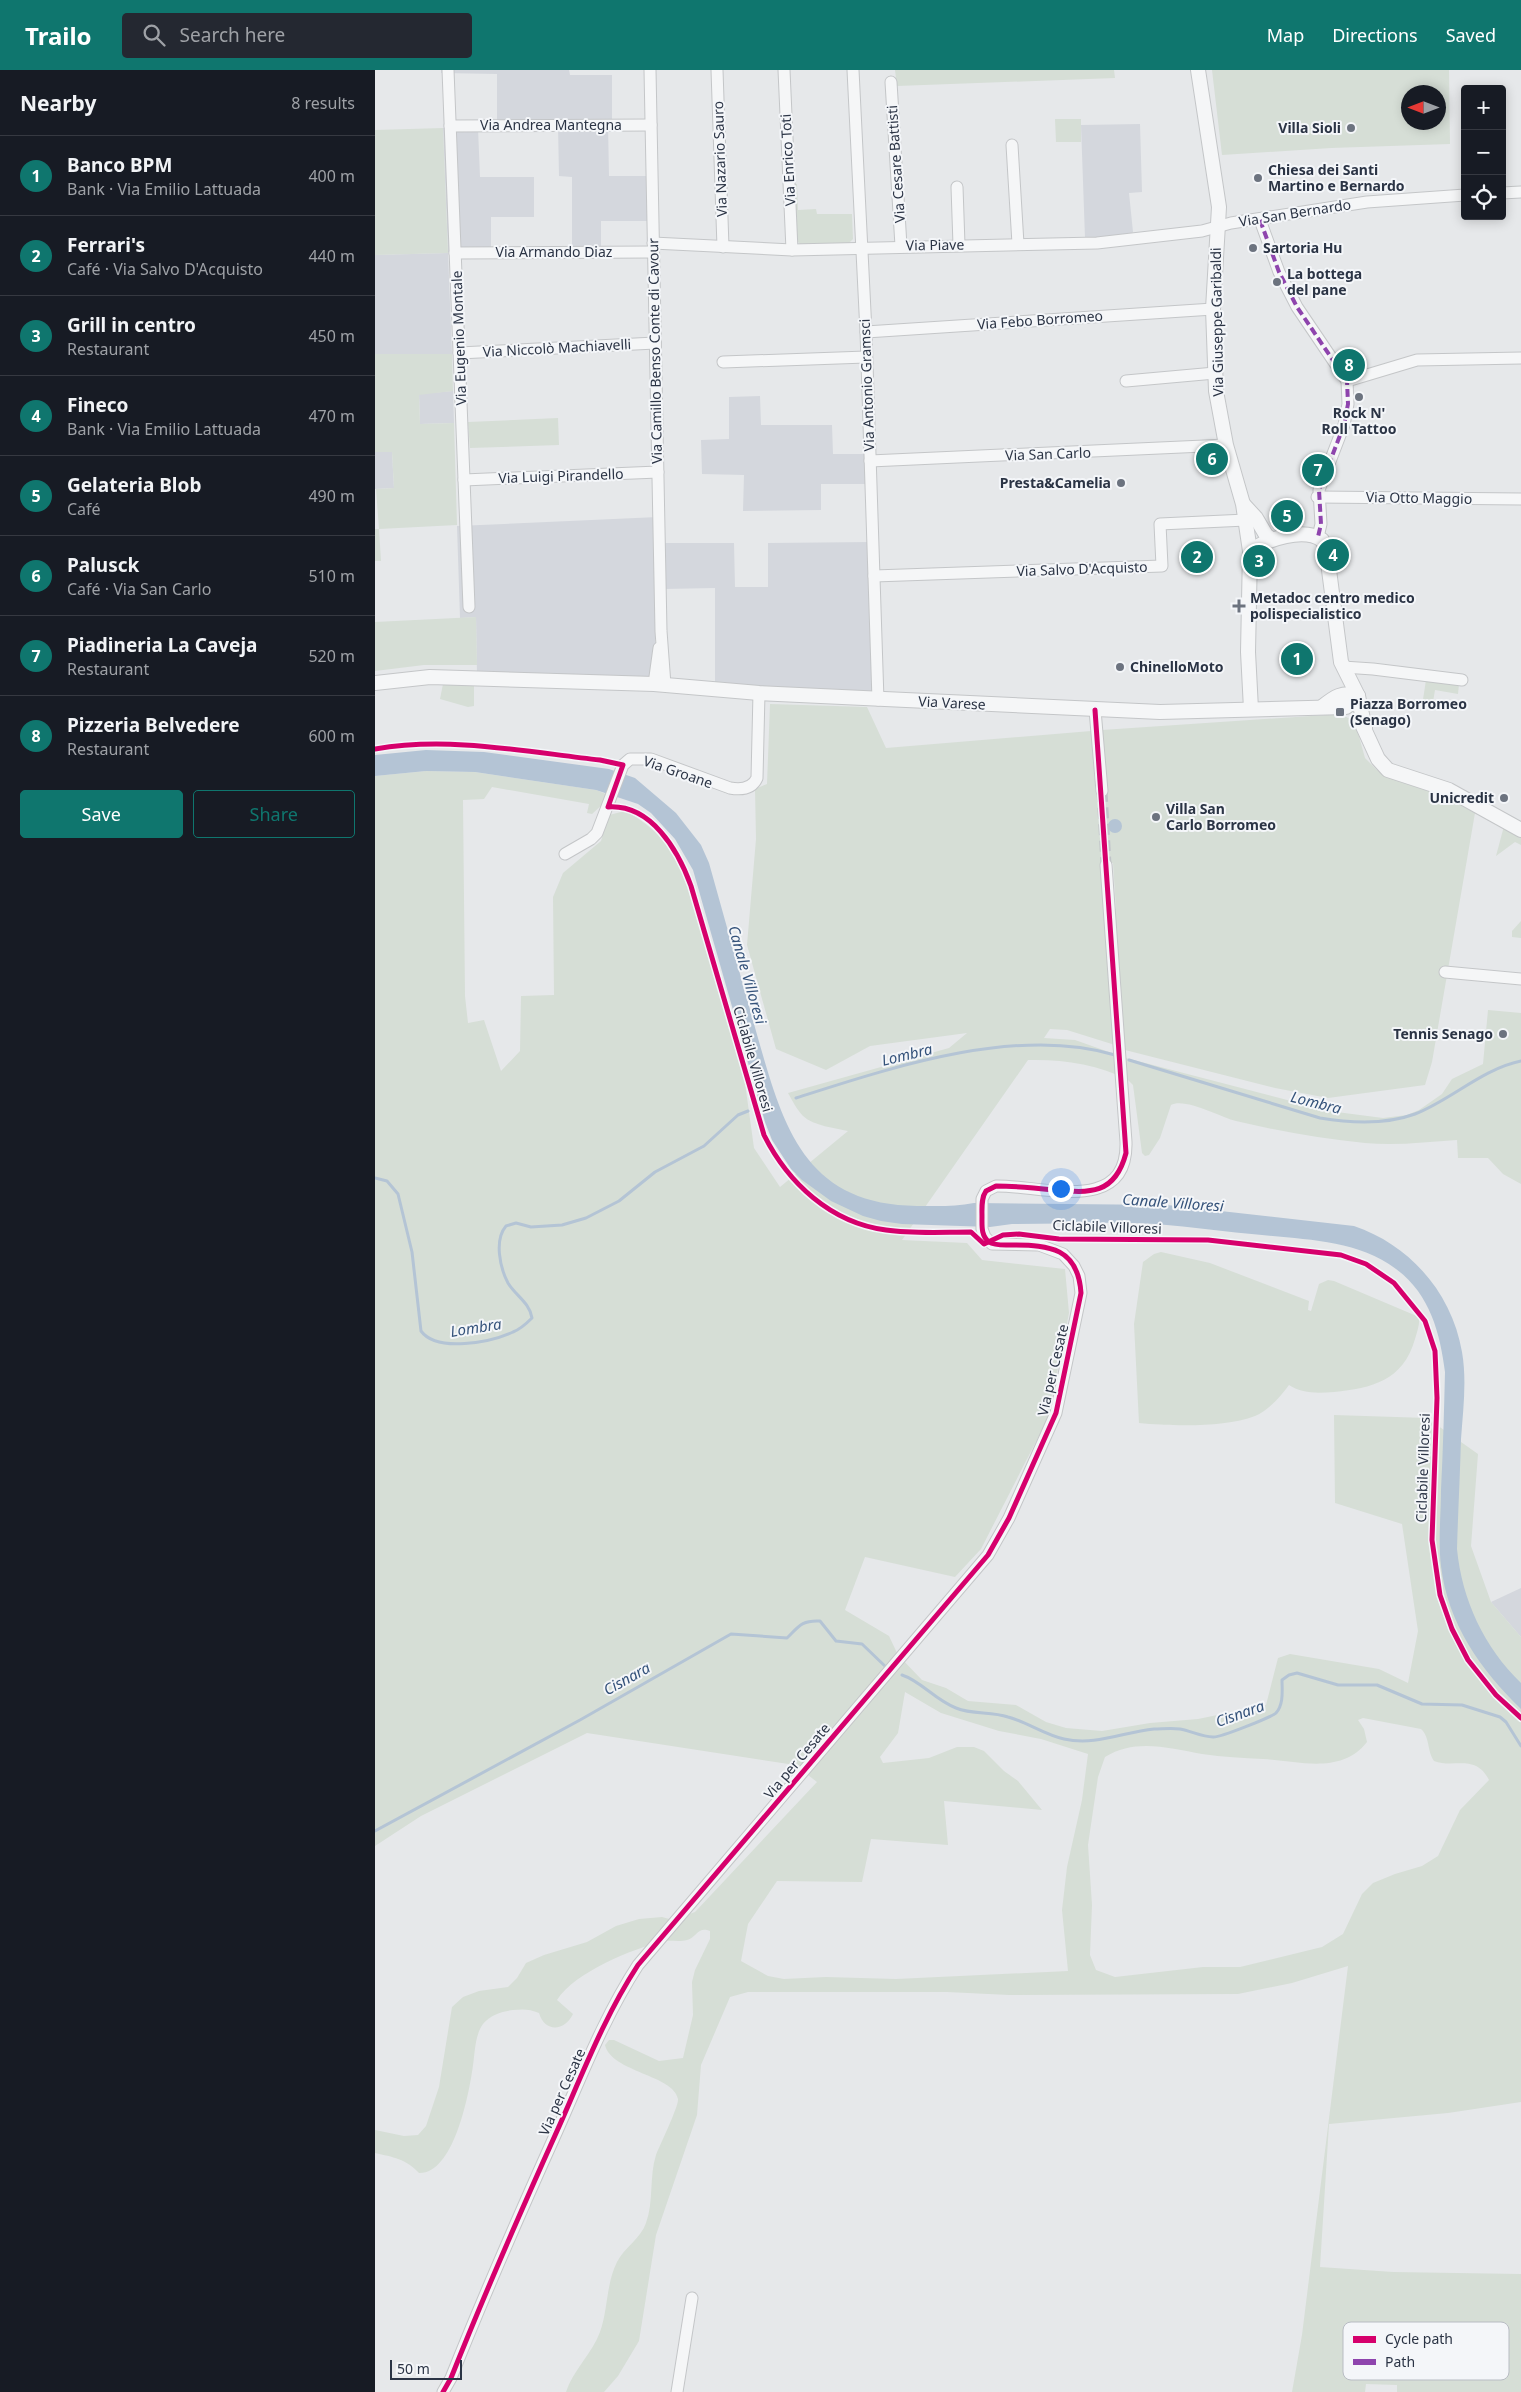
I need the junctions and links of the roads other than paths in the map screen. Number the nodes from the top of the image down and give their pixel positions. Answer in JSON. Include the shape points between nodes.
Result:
{"nodes":[{"id":1,"x":448,"y":70,"type":"edge"},
{"id":2,"x":650,"y":70,"type":"edge"},
{"id":3,"x":717,"y":70,"type":"edge"},
{"id":4,"x":784,"y":70,"type":"edge"},
{"id":5,"x":853,"y":70,"type":"edge"},
{"id":6,"x":1198,"y":70,"type":"edge"},
{"id":7,"x":891,"y":82,"type":"dead end"},
{"id":8,"x":651,"y":125,"type":"junction"},
{"id":9,"x":450,"y":126,"type":"junction"},
{"id":10,"x":1012,"y":145,"type":"dead end"},
{"id":11,"x":957,"y":187,"type":"dead end"},
{"id":12,"x":1521,"y":192,"type":"edge"},
{"id":13,"x":1506,"y":193,"type":"edge"},
{"id":14,"x":1461,"y":196,"type":"edge"},
{"id":15,"x":1259,"y":220,"type":"junction"},
{"id":16,"x":1216,"y":227,"type":"junction"},
{"id":17,"x":1018,"y":244,"type":"junction"},
{"id":18,"x":959,"y":245,"type":"junction"},
{"id":19,"x":901,"y":246,"type":"junction"},
{"id":20,"x":653,"y":247,"type":"junction"},
{"id":21,"x":723,"y":247,"type":"junction"},
{"id":22,"x":861,"y":248,"type":"junction"},
{"id":23,"x":793,"y":250,"type":"junction"},
{"id":24,"x":455,"y":253,"type":"junction"},
{"id":25,"x":1213,"y":309,"type":"junction"},
{"id":26,"x":865,"y":332,"type":"junction"},
{"id":27,"x":655,"y":343,"type":"junction"},
{"id":28,"x":459,"y":352,"type":"junction"},
{"id":29,"x":867,"y":358,"type":"junction"},
{"id":30,"x":1521,"y":358,"type":"edge"},
{"id":31,"x":723,"y":362,"type":"dead end"},
{"id":32,"x":1215,"y":374,"type":"junction"},
{"id":33,"x":1126,"y":381,"type":"dead end"},
{"id":34,"x":1347,"y":381,"type":"junction"},
{"id":35,"x":1226,"y":445,"type":"junction"},
{"id":36,"x":870,"y":461,"type":"junction"},
{"id":37,"x":658,"y":472,"type":"junction"},
{"id":38,"x":464,"y":480,"type":"junction"},
{"id":39,"x":1317,"y":497,"type":"junction"},
{"id":40,"x":1521,"y":499,"type":"edge"},
{"id":41,"x":1252,"y":520,"type":"junction"},
{"id":42,"x":1318,"y":537,"type":"junction"},
{"id":43,"x":1271,"y":539,"type":"junction"},
{"id":44,"x":1250,"y":551,"type":"junction"},
{"id":45,"x":874,"y":576,"type":"junction"},
{"id":46,"x":469,"y":607,"type":"dead end"},
{"id":47,"x":1343,"y":668,"type":"junction"},
{"id":48,"x":1462,"y":680,"type":"dead end"},
{"id":49,"x":375,"y":683,"type":"edge"},
{"id":50,"x":660,"y":684,"type":"junction"},
{"id":51,"x":759,"y":693,"type":"junction"},
{"id":52,"x":1358,"y":696,"type":"junction"},
{"id":53,"x":879,"y":700,"type":"junction"},
{"id":54,"x":1322,"y":707,"type":"junction"},
{"id":55,"x":1346,"y":707,"type":"junction"},
{"id":56,"x":1251,"y":709,"type":"junction"},
{"id":57,"x":1095,"y":710,"type":"junction"},
{"id":58,"x":1365,"y":728,"type":"junction"},
{"id":59,"x":1102,"y":791,"type":"tunnel mouth"},
{"id":60,"x":1521,"y":830,"type":"edge"},
{"id":61,"x":565,"y":854,"type":"dead end"},
{"id":62,"x":1106,"y":865,"type":"tunnel mouth"},
{"id":63,"x":1445,"y":972,"type":"dead end"},
{"id":64,"x":1521,"y":979,"type":"edge"},
{"id":65,"x":692,"y":2298,"type":"dead end"},
{"id":66,"x":443,"y":2392,"type":"edge"},
{"id":67,"x":677,"y":2392,"type":"edge"}],
"edges":[{"from":1,"to":9,"type":"street","name":"Via Eugenio Montale"},
{"from":2,"to":8,"type":"street","name":"Via Camillo Benso Conte di Cavour"},
{"from":3,"to":21,"type":"street","name":"Via Nazario Sauro"},
{"from":4,"to":23,"type":"street","name":"Via Enrico Toti"},
{"from":5,"to":22,"type":"street","name":"Via Antonio Gramsci"},
{"from":6,"to":16,"type":"street","name":"Via Giuseppe Garibaldi","via":[[1219,207]]},
{"from":7,"to":19,"type":"street","name":"Via Cesare Battisti"},
{"from":8,"to":9,"type":"street","name":"Via Andrea Mantegna"},
{"from":8,"to":20,"type":"street","name":"Via Camillo Benso Conte di Cavour"},
{"from":9,"to":24,"type":"street","name":"Via Eugenio Montale"},
{"from":10,"to":17,"type":"street"},
{"from":11,"to":18,"type":"street"},
{"from":12,"to":13,"type":"street"},
{"from":14,"to":15,"type":"street","name":"Via San Bernardo","via":[[1367,202]]},
{"from":15,"to":16,"type":"street","name":"Via San Bernardo"},
{"from":15,"to":34,"type":"street","via":[[1295,304]]},
{"from":16,"to":17,"type":"street","name":"Via Piave","via":[[1097,243]]},
{"from":16,"to":25,"type":"street","name":"Via Giuseppe Garibaldi"},
{"from":17,"to":18,"type":"street","name":"Via Piave"},
{"from":18,"to":19,"type":"street","name":"Via Piave"},
{"from":19,"to":22,"type":"street","name":"Via Piave"},
{"from":20,"to":21,"type":"street","name":"Via Piave"},
{"from":20,"to":24,"type":"street","name":"Via Armando Diaz"},
{"from":20,"to":27,"type":"street","name":"Via Camillo Benso Conte di Cavour"},
{"from":21,"to":23,"type":"street","name":"Via Piave"},
{"from":22,"to":23,"type":"street","name":"Via Piave"},
{"from":22,"to":26,"type":"street","name":"Via Antonio Gramsci"},
{"from":24,"to":28,"type":"street","name":"Via Eugenio Montale"},
{"from":25,"to":26,"type":"street","name":"Via Febo Borromeo"},
{"from":25,"to":32,"type":"street","name":"Via Giuseppe Garibaldi"},
{"from":26,"to":29,"type":"street","name":"Via Antonio Gramsci"},
{"from":27,"to":28,"type":"street","name":"Via Niccolò Machiavelli"},
{"from":27,"to":37,"type":"street","name":"Via Camillo Benso Conte di Cavour"},
{"from":28,"to":38,"type":"street","name":"Via Eugenio Montale"},
{"from":29,"to":31,"type":"street"},
{"from":29,"to":36,"type":"street","name":"Via Antonio Gramsci"},
{"from":30,"to":34,"type":"street","via":[[1417,360]]},
{"from":32,"to":33,"type":"street"},
{"from":32,"to":35,"type":"street","name":"Via Giuseppe Garibaldi"},
{"from":34,"to":39,"type":"street","via":[[1348,404],[1344,425]]},
{"from":35,"to":36,"type":"street","name":"Via San Carlo"},
{"from":35,"to":41,"type":"street","name":"Via Giuseppe Garibaldi","via":[[1243,504]]},
{"from":36,"to":45,"type":"street","name":"Via Antonio Gramsci"},
{"from":37,"to":38,"type":"street","name":"Via Luigi Pirandello"},
{"from":37,"to":50,"type":"street","name":"Via Camillo Benso Conte di Cavour"},
{"from":38,"to":46,"type":"street","name":"Via Eugenio Montale"},
{"from":39,"to":40,"type":"street","name":"Via Otto Maggio"},
{"from":39,"to":42,"type":"street","via":[[1321,524]]},
{"from":41,"to":43,"type":"street"},
{"from":41,"to":44,"type":"street"},
{"from":41,"to":45,"type":"street","name":"Via Salvo D'Acquisto","via":[[1160,524],[1162,566]]},
{"from":42,"to":43,"type":"street","via":[[1305,534]]},
{"from":42,"to":47,"type":"street","via":[[1326,547]]},
{"from":43,"to":44,"type":"street"},
{"from":44,"to":56,"type":"street","via":[[1248,652]]},
{"from":45,"to":53,"type":"street","name":"Via Antonio Gramsci"},
{"from":47,"to":48,"type":"street"},
{"from":47,"to":52,"type":"street"},
{"from":49,"to":50,"type":"street","name":"Via Varese","via":[[430,677]]},
{"from":50,"to":51,"type":"street","name":"Via Varese"},
{"from":51,"to":53,"type":"street","name":"Via Varese"},
{"from":51,"to":61,"type":"street","name":"Via Groane","via":[[757,778],[751,786],[738,789],[718,786],[645,758],[630,759],[622,769],[595,835]]},
{"from":52,"to":54,"type":"street","via":[[1340,695]]},
{"from":52,"to":55,"type":"street"},
{"from":52,"to":58,"type":"street"},
{"from":53,"to":57,"type":"street","name":"Via Varese"},
{"from":54,"to":55,"type":"street","name":"Via Varese"},
{"from":54,"to":56,"type":"street","name":"Via Varese"},
{"from":55,"to":58,"type":"street"},
{"from":56,"to":57,"type":"street","name":"Via Varese"},
{"from":57,"to":59,"type":"street"},
{"from":58,"to":60,"type":"street","via":[[1378,759],[1389,770],[1456,788]]},
{"from":62,"to":66,"type":"street","name":"Via per Cesate","via":[[1126,1142],[1124,1161],[1116,1177],[1096,1190],[1080,1192],[996,1186],[986,1190],[982,1199],[982,1229],[992,1244],[1039,1245],[1063,1254],[1074,1266],[1080,1285],[1074,1331],[1056,1413],[1009,1518],[988,1555],[633,1972],[598,2037]]},
{"from":63,"to":64,"type":"street"},
{"from":65,"to":67,"type":"street"}]}
